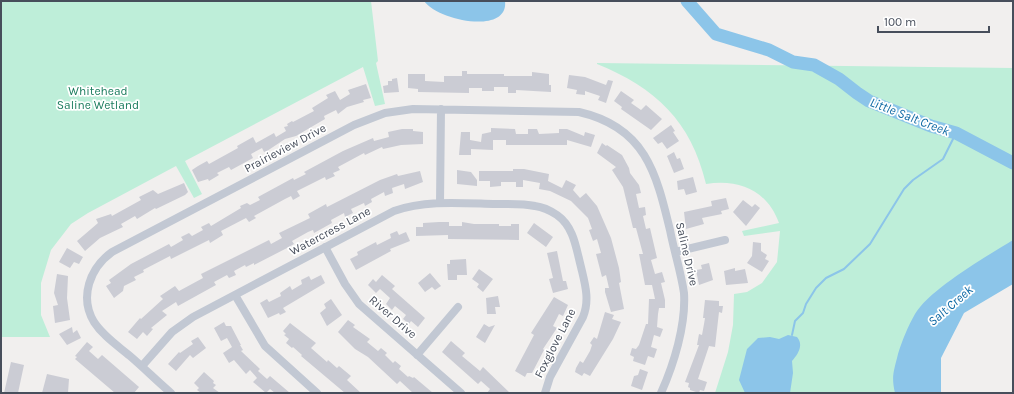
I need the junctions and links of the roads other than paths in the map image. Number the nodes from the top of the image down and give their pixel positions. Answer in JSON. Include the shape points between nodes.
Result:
{"nodes":[{"id":1,"x":442,"y":109,"type":"junction"},
{"id":2,"x":622,"y":131,"type":"joint"},
{"id":3,"x":440,"y":203,"type":"junction"},
{"id":4,"x":557,"y":215,"type":"joint"},
{"id":5,"x":725,"y":240,"type":"dead end"},
{"id":6,"x":326,"y":247,"type":"junction"},
{"id":7,"x":675,"y":252,"type":"junction"},
{"id":8,"x":235,"y":294,"type":"junction"},
{"id":9,"x":458,"y":308,"type":"dead end"},
{"id":10,"x":417,"y":354,"type":"junction"},
{"id":11,"x":142,"y":366,"type":"junction"},
{"id":12,"x":171,"y":393,"type":"edge"},
{"id":13,"x":317,"y":393,"type":"edge"},
{"id":14,"x":461,"y":393,"type":"edge"},
{"id":15,"x":545,"y":393,"type":"edge"},
{"id":16,"x":661,"y":393,"type":"edge"}],
"edges":[{"from":1,"to":2,"type":"street","name":"Prairieview Drive","via":[[574,112],[597,117]]},
{"from":1,"to":3,"type":"street"},
{"from":1,"to":11,"type":"street","name":"Prairieview Drive","via":[[401,110],[361,122],[106,256],[95,268],[89,282],[89,311],[99,329]]},
{"from":2,"to":7,"type":"street","name":"Saline Drive","via":[[643,152],[653,170]]},
{"from":3,"to":4,"type":"street","name":"Watercress Lane","via":[[531,205]]},
{"from":3,"to":6,"type":"street","name":"Watercress Lane","via":[[415,205],[394,211]]},
{"from":4,"to":15,"type":"street","name":"Foxglove Lane","via":[[573,237],[586,286],[587,300],[583,317],[550,377]]},
{"from":5,"to":7,"type":"street"},
{"from":6,"to":8,"type":"street","name":"Watercress Lane"},
{"from":6,"to":10,"type":"street","name":"River Drive","via":[[354,298]]},
{"from":7,"to":16,"type":"street","name":"Saline Drive","via":[[683,287],[684,314],[682,329]]},
{"from":8,"to":11,"type":"street","name":"Watercress Lane","via":[[183,323]]},
{"from":8,"to":13,"type":"street","via":[[265,346]]},
{"from":9,"to":10,"type":"street"},
{"from":10,"to":14,"type":"street","name":"River Drive"},
{"from":11,"to":12,"type":"street","name":"Prairieview Drive"}]}
